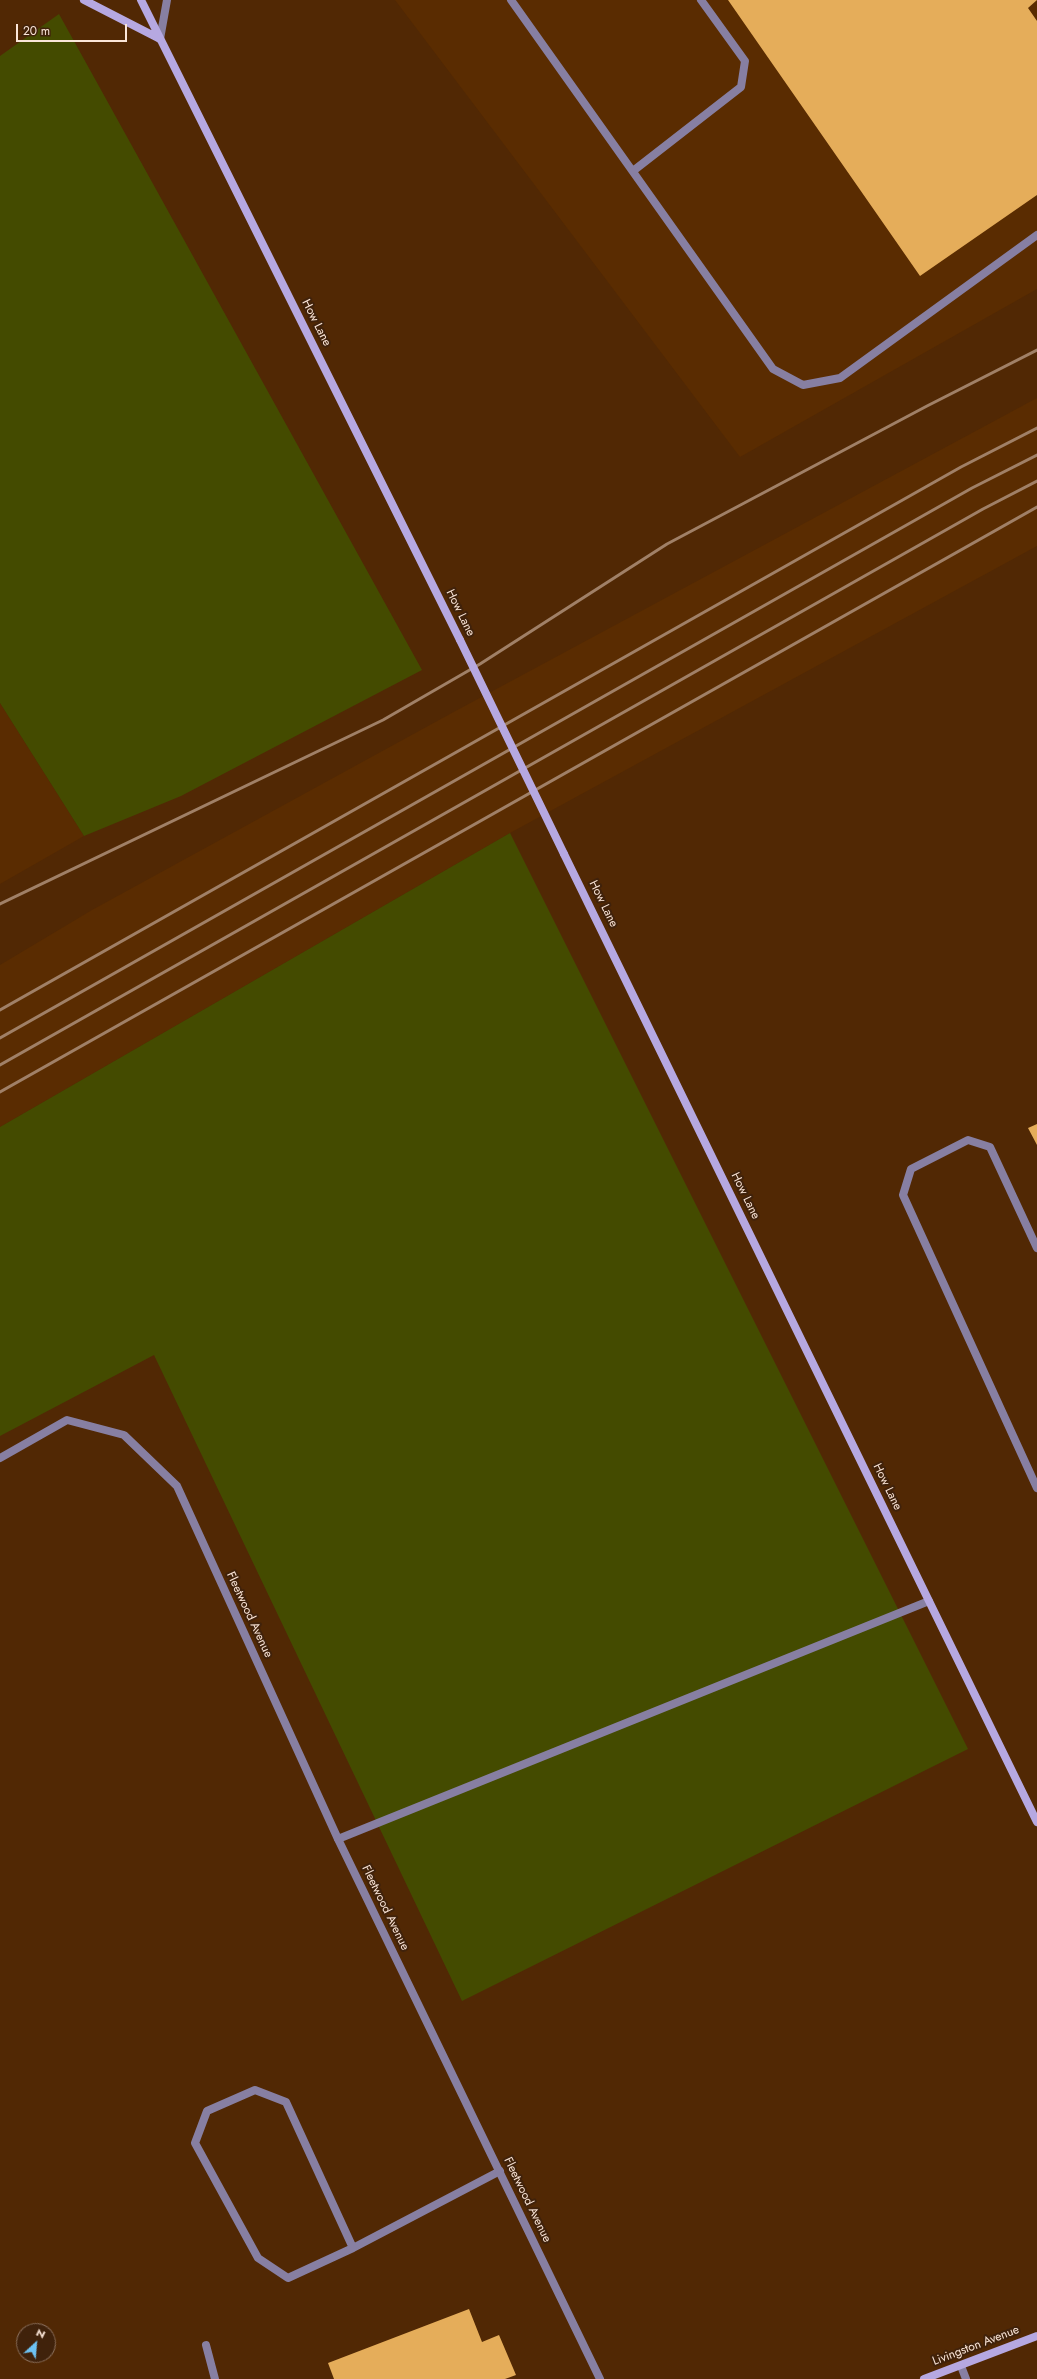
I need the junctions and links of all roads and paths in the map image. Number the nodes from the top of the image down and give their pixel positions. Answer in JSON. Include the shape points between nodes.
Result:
{"nodes":[{"id":1,"x":84,"y":0,"type":"edge"},
{"id":2,"x":141,"y":0,"type":"edge"},
{"id":3,"x":167,"y":0,"type":"edge"},
{"id":4,"x":512,"y":0,"type":"edge"},
{"id":5,"x":701,"y":0,"type":"edge"},
{"id":6,"x":160,"y":40,"type":"junction"},
{"id":7,"x":633,"y":171,"type":"junction"},
{"id":8,"x":1037,"y":235,"type":"edge"},
{"id":9,"x":1037,"y":1248,"type":"edge"},
{"id":10,"x":0,"y":1458,"type":"edge"},
{"id":11,"x":1037,"y":1488,"type":"edge"},
{"id":12,"x":929,"y":1601,"type":"junction"},
{"id":13,"x":1037,"y":1822,"type":"edge"},
{"id":14,"x":338,"y":1839,"type":"junction"},
{"id":15,"x":500,"y":2171,"type":"junction"},
{"id":16,"x":353,"y":2248,"type":"junction"},
{"id":17,"x":1037,"y":2336,"type":"edge"},
{"id":18,"x":206,"y":2345,"type":"dead end"},
{"id":19,"x":960,"y":2366,"type":"junction"},
{"id":20,"x":216,"y":2379,"type":"edge"},
{"id":21,"x":600,"y":2379,"type":"edge"},
{"id":22,"x":924,"y":2379,"type":"edge"},
{"id":23,"x":966,"y":2379,"type":"edge"}],
"edges":[{"from":1,"to":6,"type":"main road"},
{"from":2,"to":6,"type":"main road","name":"How Lane"},
{"from":3,"to":6,"type":"street"},
{"from":4,"to":7,"type":"street"},
{"from":5,"to":7,"type":"street","via":[[745,61],[741,87]]},
{"from":6,"to":12,"type":"main road","name":"How Lane","bridge":true,"via":[[460,640]]},
{"from":7,"to":8,"type":"street","via":[[773,370],[802,385],[840,378]]},
{"from":9,"to":11,"type":"street","via":[[990,1147],[968,1140],[911,1169],[903,1195]]},
{"from":10,"to":14,"type":"street","name":"Fleetwood Avenue","via":[[67,1420],[124,1435],[177,1486]]},
{"from":12,"to":13,"type":"main road","name":"How Lane"},
{"from":12,"to":14,"type":"street"},
{"from":14,"to":15,"type":"street","name":"Fleetwood Avenue"},
{"from":15,"to":16,"type":"street"},
{"from":15,"to":21,"type":"street","name":"Fleetwood Avenue"},
{"from":16,"to":16,"type":"street","via":[[286,2102],[255,2090],[207,2110],[195,2143],[258,2258],[288,2278]]},
{"from":17,"to":19,"type":"main road","name":"Livingston Avenue"},
{"from":18,"to":20,"type":"street"},
{"from":19,"to":22,"type":"main road","name":"Livingston Avenue"},
{"from":19,"to":23,"type":"street"}]}
